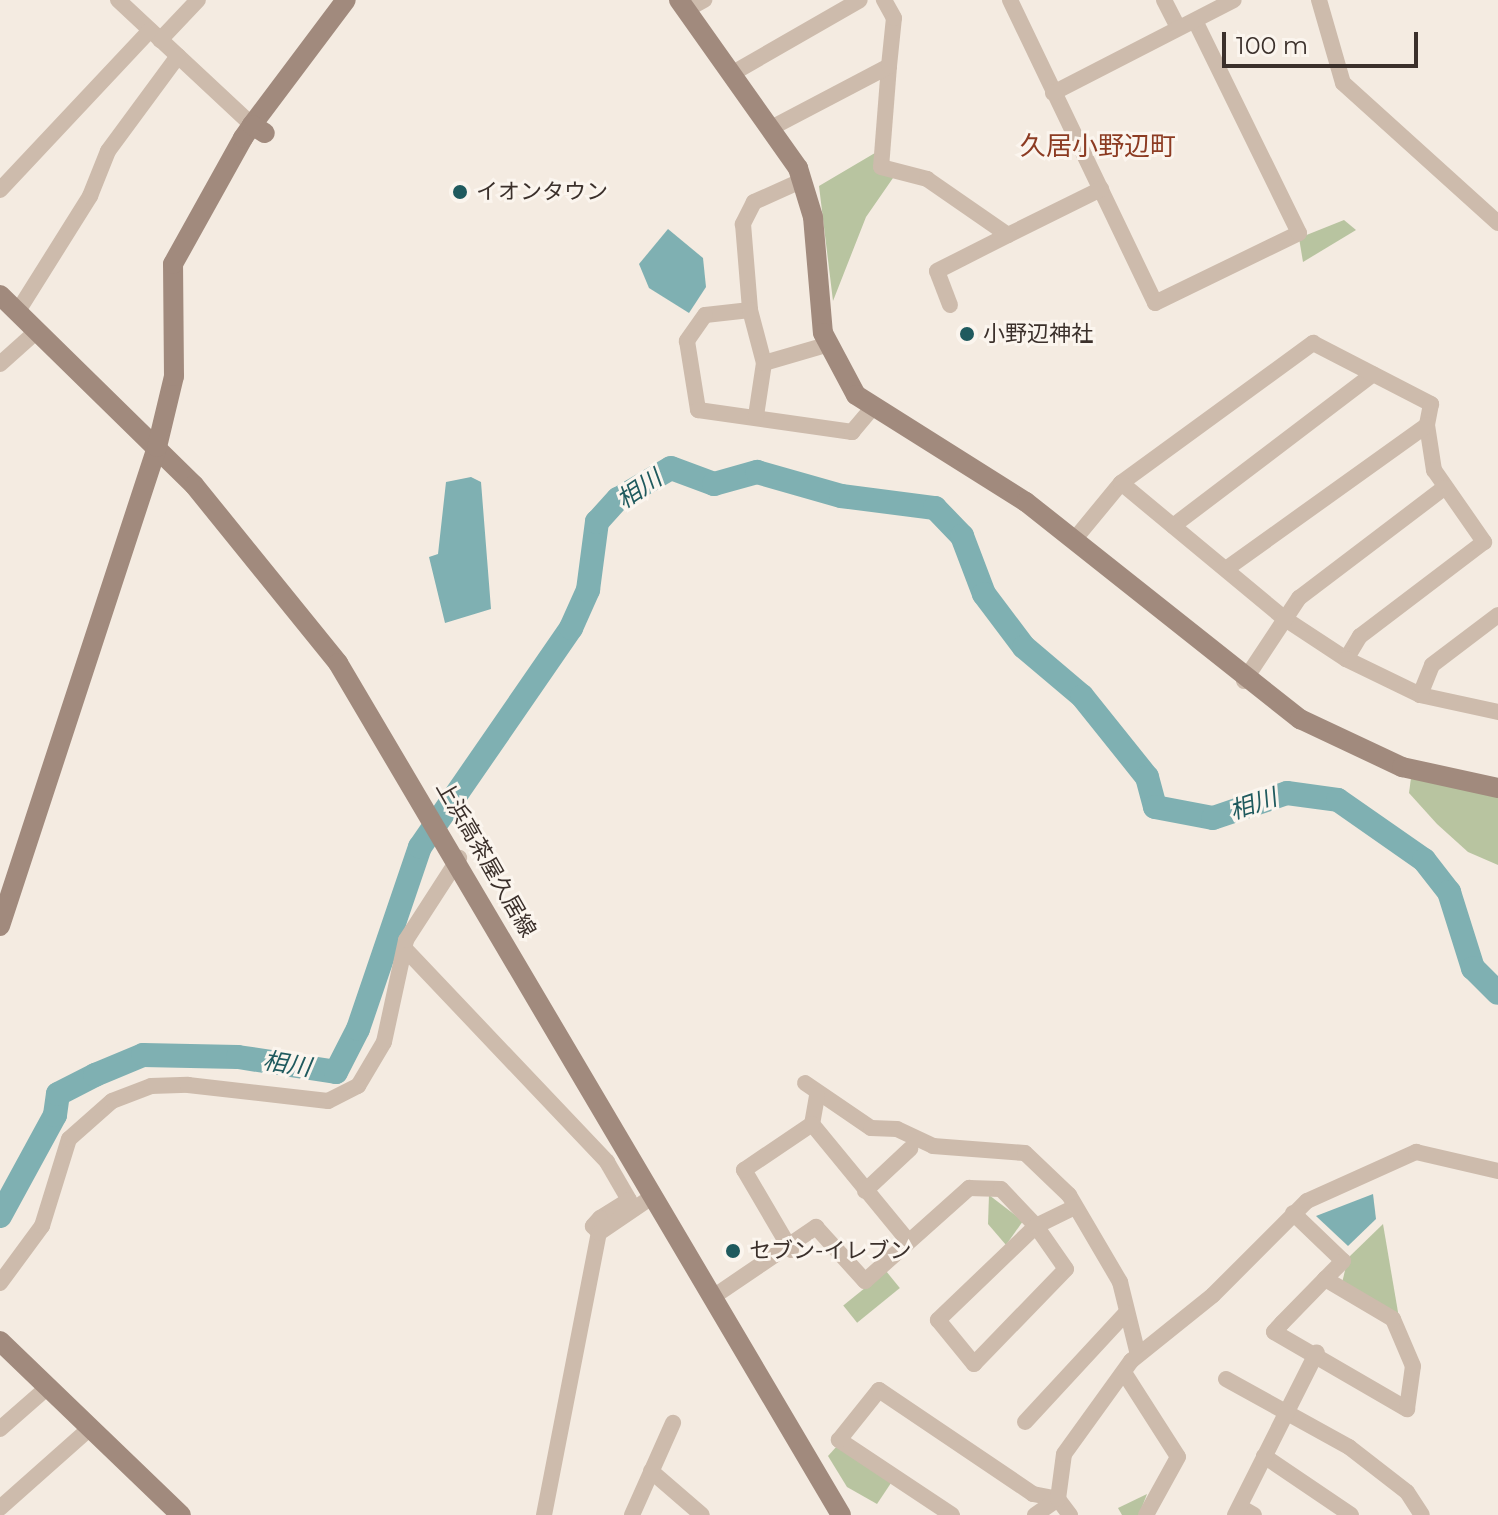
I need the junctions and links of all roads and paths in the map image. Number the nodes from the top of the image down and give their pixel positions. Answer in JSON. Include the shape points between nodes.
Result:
{"nodes":[{"id":1,"x":118,"y":0,"type":"edge"},
{"id":2,"x":198,"y":0,"type":"edge"},
{"id":3,"x":346,"y":0,"type":"edge"},
{"id":4,"x":860,"y":0,"type":"edge"},
{"id":5,"x":884,"y":0,"type":"edge"},
{"id":6,"x":1010,"y":0,"type":"edge"},
{"id":7,"x":1164,"y":0,"type":"edge"},
{"id":8,"x":1234,"y":0,"type":"edge"},
{"id":9,"x":1319,"y":0,"type":"edge"},
{"id":10,"x":690,"y":3,"type":"edge"},
{"id":11,"x":1195,"y":21,"type":"junction"},
{"id":12,"x":1178,"y":28,"type":"junction"},
{"id":13,"x":155,"y":35,"type":"junction"},
{"id":14,"x":178,"y":56,"type":"junction"},
{"id":15,"x":889,"y":66,"type":"junction"},
{"id":16,"x":733,"y":73,"type":"junction"},
{"id":17,"x":1053,"y":93,"type":"junction"},
{"id":18,"x":773,"y":127,"type":"junction"},
{"id":19,"x":258,"y":129,"type":"junction"},
{"id":20,"x":803,"y":180,"type":"junction"},
{"id":21,"x":1101,"y":189,"type":"junction"},
{"id":22,"x":0,"y":190,"type":"edge"},
{"id":23,"x":1498,"y":223,"type":"edge"},
{"id":24,"x":1008,"y":235,"type":"junction"},
{"id":25,"x":0,"y":295,"type":"edge"},
{"id":26,"x":950,"y":305,"type":"dead end"},
{"id":27,"x":750,"y":310,"type":"junction"},
{"id":28,"x":18,"y":311,"type":"junction"},
{"id":29,"x":38,"y":330,"type":"junction"},
{"id":30,"x":826,"y":345,"type":"junction"},
{"id":31,"x":4,"y":355,"type":"edge"},
{"id":32,"x":764,"y":363,"type":"junction"},
{"id":33,"x":1373,"y":374,"type":"junction"},
{"id":34,"x":871,"y":409,"type":"junction"},
{"id":35,"x":756,"y":416,"type":"junction"},
{"id":36,"x":1427,"y":425,"type":"junction"},
{"id":37,"x":157,"y":447,"type":"junction"},
{"id":38,"x":1121,"y":483,"type":"junction"},
{"id":39,"x":1444,"y":488,"type":"junction"},
{"id":40,"x":1173,"y":526,"type":"junction"},
{"id":41,"x":1498,"y":531,"type":"edge"},
{"id":42,"x":1074,"y":540,"type":"junction"},
{"id":43,"x":1484,"y":542,"type":"junction"},
{"id":44,"x":1226,"y":569,"type":"junction"},
{"id":45,"x":1498,"y":615,"type":"edge"},
{"id":46,"x":1285,"y":619,"type":"junction"},
{"id":47,"x":1346,"y":659,"type":"junction"},
{"id":48,"x":1244,"y":681,"type":"junction"},
{"id":49,"x":1420,"y":695,"type":"junction"},
{"id":50,"x":1498,"y":712,"type":"edge"},
{"id":51,"x":1498,"y":788,"type":"edge"},
{"id":52,"x":454,"y":849,"type":"junction"},
{"id":53,"x":6,"y":882,"type":"edge"},
{"id":54,"x":0,"y":926,"type":"edge"},
{"id":55,"x":407,"y":951,"type":"junction"},
{"id":56,"x":805,"y":1083,"type":"dead end"},
{"id":57,"x":817,"y":1096,"type":"junction"},
{"id":58,"x":812,"y":1124,"type":"junction"},
{"id":59,"x":910,"y":1149,"type":"dead end"},
{"id":60,"x":1498,"y":1171,"type":"edge"},
{"id":61,"x":865,"y":1191,"type":"junction"},
{"id":62,"x":653,"y":1196,"type":"junction"},
{"id":63,"x":1075,"y":1207,"type":"junction"},
{"id":64,"x":1293,"y":1213,"type":"junction"},
{"id":65,"x":1036,"y":1226,"type":"junction"},
{"id":66,"x":599,"y":1233,"type":"junction"},
{"id":67,"x":908,"y":1241,"type":"junction"},
{"id":68,"x":791,"y":1250,"type":"junction"},
{"id":69,"x":1325,"y":1279,"type":"junction"},
{"id":70,"x":0,"y":1283,"type":"edge"},
{"id":71,"x":713,"y":1297,"type":"junction"},
{"id":72,"x":1126,"y":1313,"type":"junction"},
{"id":73,"x":0,"y":1341,"type":"edge"},
{"id":74,"x":1317,"y":1352,"type":"junction"},
{"id":75,"x":1138,"y":1355,"type":"junction"},
{"id":76,"x":1125,"y":1374,"type":"junction"},
{"id":77,"x":1226,"y":1379,"type":"dead end"},
{"id":78,"x":48,"y":1387,"type":"junction"},
{"id":79,"x":1288,"y":1408,"type":"junction"},
{"id":80,"x":1025,"y":1422,"type":"dead end"},
{"id":81,"x":673,"y":1423,"type":"dead end"},
{"id":82,"x":0,"y":1429,"type":"edge"},
{"id":83,"x":89,"y":1429,"type":"junction"},
{"id":84,"x":1264,"y":1456,"type":"junction"},
{"id":85,"x":651,"y":1471,"type":"junction"},
{"id":86,"x":1058,"y":1499,"type":"junction"},
{"id":87,"x":0,"y":1508,"type":"edge"},
{"id":88,"x":1243,"y":1512,"type":"edge"},
{"id":89,"x":181,"y":1515,"type":"edge"},
{"id":90,"x":544,"y":1515,"type":"edge"},
{"id":91,"x":632,"y":1515,"type":"edge"},
{"id":92,"x":702,"y":1515,"type":"edge"},
{"id":93,"x":841,"y":1515,"type":"edge"},
{"id":94,"x":952,"y":1515,"type":"edge"},
{"id":95,"x":1035,"y":1515,"type":"edge"},
{"id":96,"x":1070,"y":1515,"type":"edge"},
{"id":97,"x":1146,"y":1515,"type":"edge"},
{"id":98,"x":1351,"y":1515,"type":"edge"},
{"id":99,"x":1422,"y":1515,"type":"edge"}],
"edges":[{"from":1,"to":13,"type":"street"},
{"from":2,"to":13,"type":"street"},
{"from":3,"to":19,"type":"street"},
{"from":4,"to":16,"type":"street"},
{"from":5,"to":15,"type":"street","via":[[894,18]]},
{"from":6,"to":17,"type":"street"},
{"from":7,"to":12,"type":"street"},
{"from":8,"to":11,"type":"street"},
{"from":9,"to":23,"type":"street","via":[[1343,83]]},
{"from":10,"to":16,"type":"street"},
{"from":11,"to":12,"type":"street"},
{"from":11,"to":21,"type":"street","via":[[1299,233],[1155,303]]},
{"from":12,"to":17,"type":"street"},
{"from":13,"to":14,"type":"street"},
{"from":13,"to":22,"type":"street"},
{"from":14,"to":19,"type":"street"},
{"from":14,"to":28,"type":"street","via":[[108,151],[89,199]]},
{"from":15,"to":18,"type":"street"},
{"from":15,"to":24,"type":"street","via":[[881,167],[927,179]]},
{"from":16,"to":18,"type":"street"},
{"from":17,"to":21,"type":"street"},
{"from":18,"to":20,"type":"street"},
{"from":19,"to":37,"type":"street","via":[[173,264],[174,376]]},
{"from":20,"to":27,"type":"street","via":[[754,202],[743,224]]},
{"from":20,"to":30,"type":"street"},
{"from":21,"to":24,"type":"street"},
{"from":24,"to":26,"type":"street","via":[[937,271]]},
{"from":25,"to":28,"type":"street","name":"上浜高茶屋久居線"},
{"from":27,"to":32,"type":"street"},
{"from":27,"to":35,"type":"street","via":[[705,315],[687,341],[698,410]]},
{"from":28,"to":29,"type":"street","name":"上浜高茶屋久居線"},
{"from":29,"to":31,"type":"street"},
{"from":29,"to":37,"type":"street","name":"上浜高茶屋久居線"},
{"from":30,"to":32,"type":"street"},
{"from":30,"to":34,"type":"street"},
{"from":32,"to":35,"type":"street"},
{"from":33,"to":36,"type":"street","via":[[1431,404]]},
{"from":33,"to":38,"type":"street","via":[[1313,343]]},
{"from":33,"to":40,"type":"street"},
{"from":34,"to":35,"type":"street","via":[[852,432]]},
{"from":34,"to":42,"type":"street","via":[[1026,502]]},
{"from":36,"to":39,"type":"street","via":[[1431,461]]},
{"from":36,"to":44,"type":"street"},
{"from":37,"to":52,"type":"street","name":"上浜高茶屋久居線","via":[[282,588]]},
{"from":37,"to":53,"type":"street"},
{"from":38,"to":40,"type":"street"},
{"from":38,"to":42,"type":"street"},
{"from":39,"to":43,"type":"street"},
{"from":39,"to":46,"type":"street","via":[[1299,598]]},
{"from":40,"to":44,"type":"street"},
{"from":41,"to":43,"type":"street"},
{"from":42,"to":48,"type":"street"},
{"from":43,"to":47,"type":"street","via":[[1360,636]]},
{"from":44,"to":46,"type":"street"},
{"from":45,"to":49,"type":"street","via":[[1432,665]]},
{"from":46,"to":47,"type":"street"},
{"from":46,"to":48,"type":"street"},
{"from":47,"to":49,"type":"street"},
{"from":48,"to":51,"type":"street","via":[[1362,752],[1423,774]]},
{"from":49,"to":50,"type":"street"},
{"from":52,"to":55,"type":"street","via":[[406,940]]},
{"from":52,"to":62,"type":"street","name":"上浜高茶屋久居線"},
{"from":53,"to":54,"type":"street"},
{"from":55,"to":66,"type":"street","via":[[607,1162],[629,1200],[600,1218],[593,1226]]},
{"from":55,"to":70,"type":"street","via":[[384,1042],[358,1086],[328,1101],[188,1085],[151,1086],[112,1101],[69,1139],[42,1226]]},
{"from":56,"to":57,"type":"street"},
{"from":57,"to":58,"type":"street"},
{"from":57,"to":63,"type":"street","via":[[833,1099],[861,1124],[897,1129],[933,1146],[1021,1151]]},
{"from":58,"to":61,"type":"street"},
{"from":58,"to":68,"type":"street","via":[[744,1170]]},
{"from":59,"to":61,"type":"street"},
{"from":60,"to":64,"type":"street","via":[[1406,1154]]},
{"from":61,"to":67,"type":"street"},
{"from":62,"to":66,"type":"street"},
{"from":62,"to":71,"type":"street","name":"上浜高茶屋久居線"},
{"from":63,"to":65,"type":"street"},
{"from":63,"to":72,"type":"street","via":[[1120,1282]]},
{"from":64,"to":69,"type":"street","via":[[1343,1261]]},
{"from":64,"to":75,"type":"street","via":[[1213,1295]]},
{"from":65,"to":65,"type":"street","via":[[1066,1269],[974,1364],[938,1320]]},
{"from":65,"to":67,"type":"street","via":[[1001,1189],[969,1188]]},
{"from":66,"to":90,"type":"street"},
{"from":67,"to":68,"type":"street","via":[[865,1281],[816,1227]]},
{"from":68,"to":71,"type":"street"},
{"from":69,"to":74,"type":"street","via":[[1274,1332]]},
{"from":69,"to":74,"type":"street","via":[[1393,1319],[1413,1366],[1407,1409]]},
{"from":71,"to":93,"type":"street","name":"上浜高茶屋久居線"},
{"from":72,"to":75,"type":"street"},
{"from":72,"to":80,"type":"street"},
{"from":73,"to":78,"type":"street"},
{"from":74,"to":79,"type":"street"},
{"from":75,"to":76,"type":"street"},
{"from":76,"to":86,"type":"street","via":[[1064,1454]]},
{"from":76,"to":97,"type":"street","via":[[1178,1457]]},
{"from":77,"to":79,"type":"street"},
{"from":78,"to":82,"type":"street"},
{"from":78,"to":83,"type":"street"},
{"from":79,"to":84,"type":"street"},
{"from":79,"to":99,"type":"street","via":[[1380,1470]]},
{"from":81,"to":85,"type":"street"},
{"from":83,"to":87,"type":"street"},
{"from":83,"to":89,"type":"street"},
{"from":84,"to":88,"type":"street"},
{"from":84,"to":98,"type":"street"},
{"from":85,"to":91,"type":"street"},
{"from":85,"to":92,"type":"street"},
{"from":86,"to":94,"type":"street","via":[[1033,1494],[879,1390],[839,1440]]},
{"from":86,"to":95,"type":"street"},
{"from":86,"to":96,"type":"street"}]}
